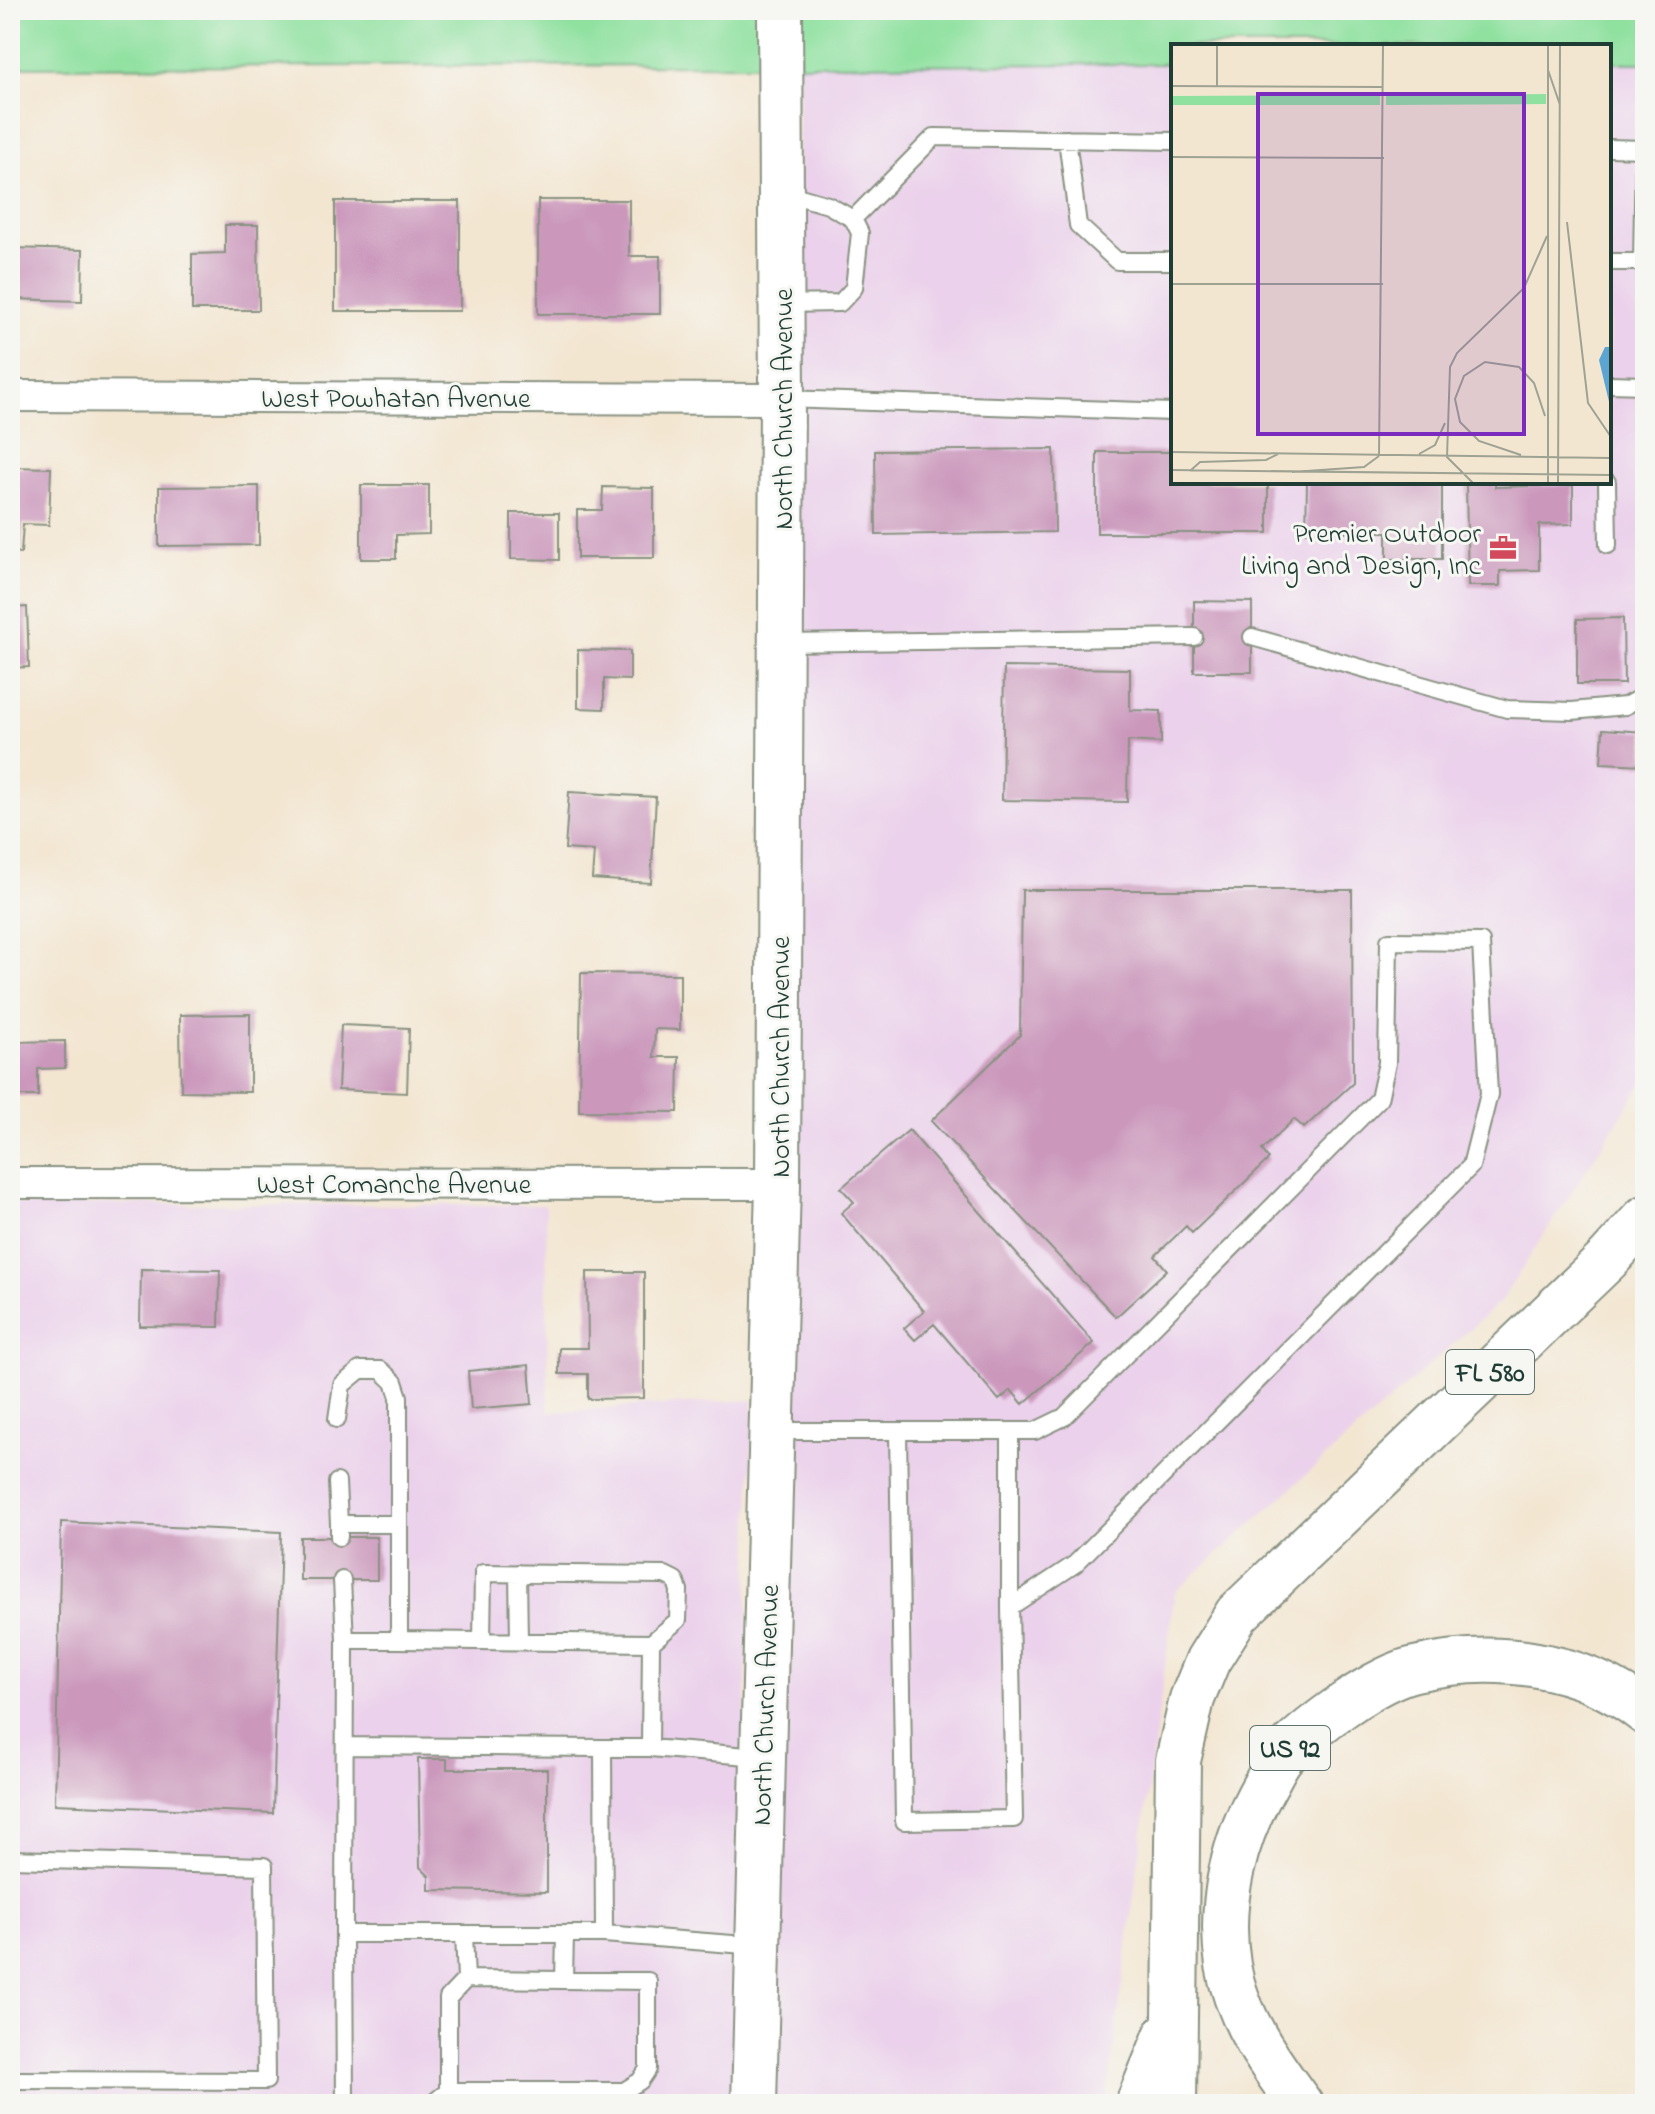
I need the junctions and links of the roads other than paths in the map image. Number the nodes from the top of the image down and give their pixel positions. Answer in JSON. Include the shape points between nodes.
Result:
{"nodes":[{"id":1,"x":780,"y":10,"type":"edge"},
{"id":2,"x":1067,"y":139,"type":"junction"},
{"id":3,"x":1171,"y":141,"type":"edge"},
{"id":4,"x":1611,"y":148,"type":"edge"},
{"id":5,"x":1645,"y":149,"type":"edge"},
{"id":6,"x":781,"y":192,"type":"junction"},
{"id":7,"x":853,"y":219,"type":"junction"},
{"id":8,"x":1171,"y":261,"type":"edge"},
{"id":9,"x":1611,"y":262,"type":"edge"},
{"id":10,"x":782,"y":304,"type":"junction"},
{"id":11,"x":1611,"y":384,"type":"edge"},
{"id":12,"x":1645,"y":385,"type":"edge"},
{"id":13,"x":10,"y":396,"type":"edge"},
{"id":14,"x":782,"y":399,"type":"junction"},
{"id":15,"x":1171,"y":412,"type":"edge"},
{"id":16,"x":1607,"y":484,"type":"edge"},
{"id":17,"x":1608,"y":545,"type":"dead end"},
{"id":18,"x":1194,"y":637,"type":"dead end"},
{"id":19,"x":1252,"y":637,"type":"dead end"},
{"id":20,"x":781,"y":643,"type":"junction"},
{"id":21,"x":1645,"y":695,"type":"edge"},
{"id":22,"x":10,"y":1183,"type":"edge"},
{"id":23,"x":778,"y":1184,"type":"junction"},
{"id":24,"x":1645,"y":1218,"type":"edge"},
{"id":25,"x":337,"y":1419,"type":"dead end"},
{"id":26,"x":772,"y":1431,"type":"junction"},
{"id":27,"x":898,"y":1431,"type":"junction"},
{"id":28,"x":1010,"y":1431,"type":"junction"},
{"id":29,"x":337,"y":1482,"type":"dead end"},
{"id":30,"x":398,"y":1524,"type":"junction"},
{"id":31,"x":518,"y":1573,"type":"junction"},
{"id":32,"x":342,"y":1580,"type":"dead end"},
{"id":33,"x":1010,"y":1607,"type":"junction"},
{"id":34,"x":345,"y":1640,"type":"junction"},
{"id":35,"x":399,"y":1640,"type":"junction"},
{"id":36,"x":482,"y":1641,"type":"junction"},
{"id":37,"x":519,"y":1641,"type":"junction"},
{"id":38,"x":651,"y":1643,"type":"junction"},
{"id":39,"x":1645,"y":1712,"type":"edge"},
{"id":40,"x":346,"y":1746,"type":"junction"},
{"id":41,"x":603,"y":1748,"type":"junction"},
{"id":42,"x":650,"y":1748,"type":"junction"},
{"id":43,"x":763,"y":1757,"type":"junction"},
{"id":44,"x":10,"y":1859,"type":"edge"},
{"id":45,"x":344,"y":1934,"type":"junction"},
{"id":46,"x":464,"y":1934,"type":"junction"},
{"id":47,"x":565,"y":1934,"type":"junction"},
{"id":48,"x":604,"y":1934,"type":"junction"},
{"id":49,"x":758,"y":1946,"type":"junction"},
{"id":50,"x":466,"y":1979,"type":"junction"},
{"id":51,"x":564,"y":1980,"type":"junction"},
{"id":52,"x":1173,"y":2019,"type":"junction"},
{"id":53,"x":10,"y":2080,"type":"edge"},
{"id":54,"x":448,"y":2091,"type":"junction"},
{"id":55,"x":345,"y":2104,"type":"edge"},
{"id":56,"x":432,"y":2104,"type":"edge"},
{"id":57,"x":754,"y":2104,"type":"edge"},
{"id":58,"x":1138,"y":2104,"type":"edge"},
{"id":59,"x":1174,"y":2104,"type":"edge"},
{"id":60,"x":1300,"y":2104,"type":"edge"}],
"edges":[{"from":1,"to":6,"type":"street","name":"North Church Avenue"},
{"from":2,"to":3,"type":"lane"},
{"from":2,"to":7,"type":"lane","via":[[934,137]]},
{"from":2,"to":8,"type":"lane","via":[[1078,225],[1117,261]]},
{"from":4,"to":5,"type":"lane"},
{"from":5,"to":9,"type":"lane","via":[[1642,262]]},
{"from":6,"to":7,"type":"lane","via":[[828,205]]},
{"from":6,"to":10,"type":"street","name":"North Church Avenue"},
{"from":7,"to":10,"type":"lane","via":[[860,233],[854,288],[840,303]]},
{"from":10,"to":14,"type":"street","name":"North Church Avenue"},
{"from":11,"to":12,"type":"lane"},
{"from":13,"to":14,"type":"street","name":"West Powhatan Avenue"},
{"from":14,"to":15,"type":"lane"},
{"from":14,"to":20,"type":"street","name":"North Church Avenue"},
{"from":16,"to":17,"type":"lane"},
{"from":18,"to":20,"type":"lane"},
{"from":19,"to":21,"type":"lane","via":[[1507,709],[1625,706]]},
{"from":20,"to":23,"type":"street","name":"North Church Avenue"},
{"from":22,"to":23,"type":"street","name":"West Comanche Avenue"},
{"from":23,"to":26,"type":"street","name":"North Church Avenue"},
{"from":24,"to":52,"type":"street","number":"FL 580","via":[[1237,1614],[1208,1660],[1192,1699],[1178,1761]]},
{"from":25,"to":30,"type":"lane","via":[[342,1385],[360,1370],[381,1370],[394,1382],[399,1397]]},
{"from":26,"to":27,"type":"lane"},
{"from":26,"to":43,"type":"street","name":"North Church Avenue"},
{"from":27,"to":28,"type":"lane"},
{"from":27,"to":33,"type":"lane","via":[[904,1821],[1014,1819]]},
{"from":28,"to":33,"type":"lane"},
{"from":28,"to":33,"type":"lane","via":[[1035,1431],[1064,1417],[1379,1099],[1387,1063],[1389,941],[1481,942],[1489,1094],[1471,1166],[1075,1564]]},
{"from":29,"to":30,"type":"lane","via":[[339,1531]]},
{"from":30,"to":35,"type":"lane"},
{"from":31,"to":36,"type":"lane","via":[[483,1573]]},
{"from":31,"to":37,"type":"lane"},
{"from":31,"to":38,"type":"lane","via":[[665,1575],[675,1580],[678,1620]]},
{"from":32,"to":34,"type":"lane"},
{"from":34,"to":35,"type":"lane"},
{"from":34,"to":40,"type":"lane"},
{"from":35,"to":36,"type":"lane"},
{"from":36,"to":37,"type":"lane"},
{"from":37,"to":38,"type":"lane"},
{"from":38,"to":42,"type":"lane"},
{"from":39,"to":60,"type":"street","number":"US 92","via":[[1626,1697],[1564,1668],[1494,1660],[1412,1669],[1338,1706],[1282,1756],[1245,1820],[1225,1896],[1228,1966],[1256,2043]]},
{"from":40,"to":41,"type":"lane"},
{"from":40,"to":45,"type":"lane"},
{"from":41,"to":42,"type":"lane"},
{"from":41,"to":48,"type":"lane"},
{"from":42,"to":43,"type":"lane"},
{"from":43,"to":49,"type":"street","name":"North Church Avenue"},
{"from":44,"to":53,"type":"lane","via":[[264,1866],[266,2081]]},
{"from":45,"to":46,"type":"lane"},
{"from":45,"to":55,"type":"lane"},
{"from":46,"to":47,"type":"lane"},
{"from":46,"to":50,"type":"lane"},
{"from":47,"to":48,"type":"lane"},
{"from":47,"to":51,"type":"lane"},
{"from":48,"to":49,"type":"lane"},
{"from":49,"to":57,"type":"street","name":"North Church Avenue"},
{"from":50,"to":51,"type":"lane"},
{"from":50,"to":54,"type":"lane","via":[[448,1998]]},
{"from":51,"to":54,"type":"lane","via":[[648,1981],[648,2069],[640,2081],[624,2091]]},
{"from":52,"to":58,"type":"street","number":"FL 580"},
{"from":52,"to":59,"type":"street"},
{"from":54,"to":56,"type":"lane"}]}
